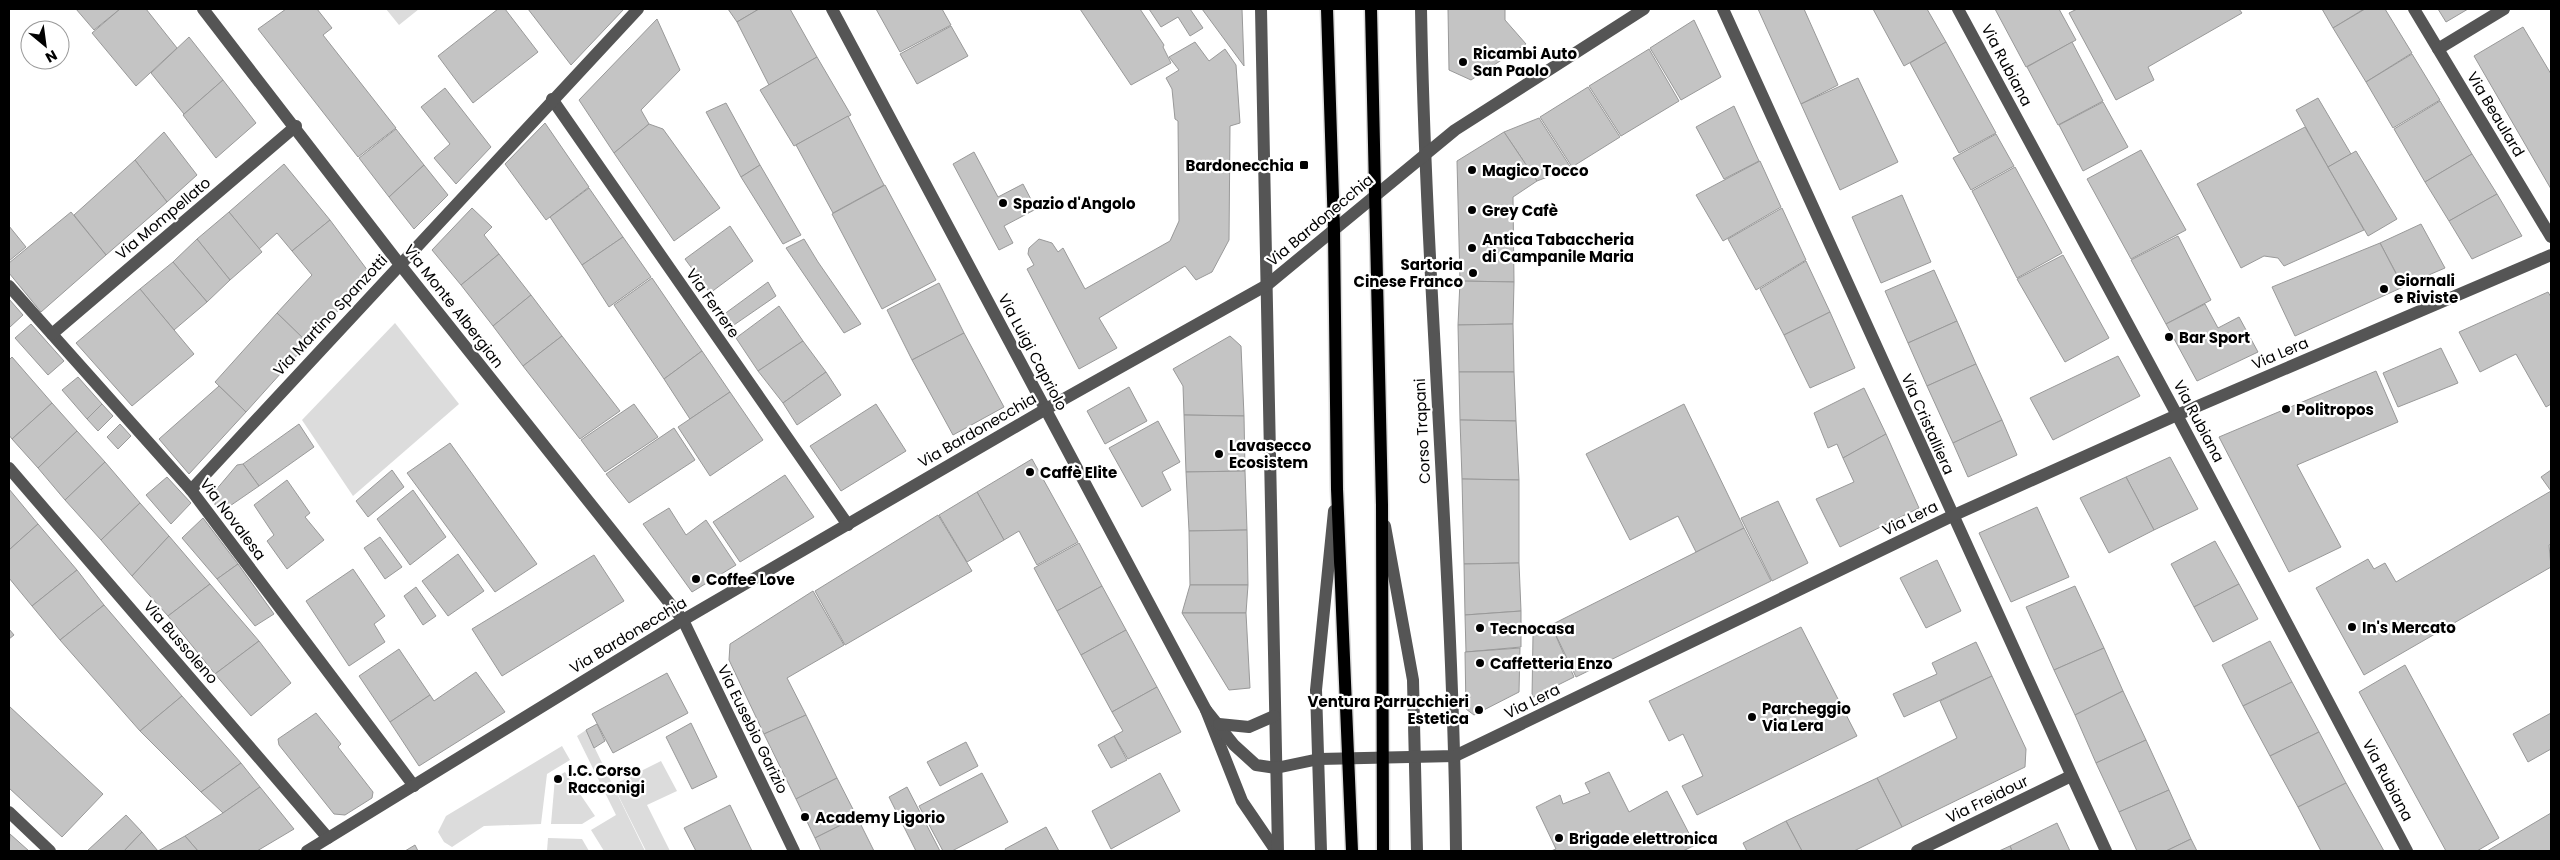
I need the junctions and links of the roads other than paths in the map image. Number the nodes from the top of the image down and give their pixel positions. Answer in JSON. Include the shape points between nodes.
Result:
{"nodes":[{"id":1,"x":203,"y":9,"type":"edge"},
{"id":2,"x":638,"y":9,"type":"edge"},
{"id":3,"x":832,"y":9,"type":"edge"},
{"id":4,"x":1261,"y":9,"type":"edge"},
{"id":5,"x":1327,"y":9,"type":"edge"},
{"id":6,"x":1371,"y":9,"type":"edge"},
{"id":7,"x":1421,"y":9,"type":"edge"},
{"id":8,"x":1644,"y":9,"type":"edge"},
{"id":9,"x":1723,"y":9,"type":"edge"},
{"id":10,"x":1958,"y":9,"type":"edge"},
{"id":11,"x":2414,"y":9,"type":"edge"},
{"id":12,"x":2504,"y":9,"type":"edge"},
{"id":13,"x":2438,"y":49,"type":"junction"},
{"id":14,"x":552,"y":99,"type":"junction"},
{"id":15,"x":296,"y":126,"type":"junction"},
{"id":16,"x":1424,"y":154,"type":"junction"},
{"id":17,"x":1377,"y":194,"type":"junction"},
{"id":18,"x":1334,"y":230,"type":"junction"},
{"id":19,"x":2551,"y":237,"type":"edge"},
{"id":20,"x":2551,"y":255,"type":"edge"},
{"id":21,"x":400,"y":263,"type":"junction"},
{"id":22,"x":1268,"y":285,"type":"junction"},
{"id":23,"x":9,"y":286,"type":"edge"},
{"id":24,"x":52,"y":334,"type":"junction"},
{"id":25,"x":1046,"y":409,"type":"junction"},
{"id":26,"x":2177,"y":415,"type":"junction"},
{"id":27,"x":9,"y":468,"type":"edge"},
{"id":28,"x":1337,"y":489,"type":"junction"},
{"id":29,"x":191,"y":490,"type":"junction"},
{"id":30,"x":1382,"y":505,"type":"junction"},
{"id":31,"x":1952,"y":516,"type":"junction"},
{"id":32,"x":848,"y":525,"type":"junction"},
{"id":33,"x":683,"y":620,"type":"junction"},
{"id":34,"x":1206,"y":710,"type":"junction"},
{"id":35,"x":1274,"y":716,"type":"junction"},
{"id":36,"x":1218,"y":724,"type":"junction"},
{"id":37,"x":1455,"y":756,"type":"junction"},
{"id":38,"x":1414,"y":757,"type":"junction"},
{"id":39,"x":1349,"y":758,"type":"junction"},
{"id":40,"x":1381,"y":758,"type":"junction"},
{"id":41,"x":1319,"y":759,"type":"junction"},
{"id":42,"x":1276,"y":768,"type":"junction"},
{"id":43,"x":2071,"y":776,"type":"junction"},
{"id":44,"x":414,"y":786,"type":"junction"},
{"id":45,"x":9,"y":812,"type":"edge"},
{"id":46,"x":328,"y":838,"type":"junction"},
{"id":47,"x":50,"y":851,"type":"edge"},
{"id":48,"x":307,"y":851,"type":"edge"},
{"id":49,"x":794,"y":851,"type":"edge"},
{"id":50,"x":1277,"y":851,"type":"edge"},
{"id":51,"x":1322,"y":851,"type":"edge"},
{"id":52,"x":1352,"y":851,"type":"edge"},
{"id":53,"x":1383,"y":851,"type":"edge"},
{"id":54,"x":1417,"y":851,"type":"edge"},
{"id":55,"x":1456,"y":851,"type":"edge"},
{"id":56,"x":1917,"y":851,"type":"edge"},
{"id":57,"x":2106,"y":851,"type":"edge"},
{"id":58,"x":2407,"y":851,"type":"edge"}],
"edges":[{"from":1,"to":15,"type":"street","name":"Via Monte Albergian"},
{"from":2,"to":14,"type":"street","name":"Via Martino Spanzotti"},
{"from":3,"to":25,"type":"street","name":"Via Luigi Capriolo"},
{"from":4,"to":22,"type":"street"},
{"from":5,"to":18,"type":"main road"},
{"from":6,"to":17,"type":"main road"},
{"from":7,"to":16,"type":"street","name":"Corso Trapani"},
{"from":8,"to":16,"type":"street","name":"Via Bardonecchia","via":[[1462,125]]},
{"from":9,"to":31,"type":"street","name":"Via Cristalliera"},
{"from":10,"to":26,"type":"street","name":"Via Rubiana"},
{"from":11,"to":13,"type":"street","name":"Via Beaulard"},
{"from":12,"to":13,"type":"street"},
{"from":13,"to":19,"type":"street","name":"Via Beaulard"},
{"from":14,"to":21,"type":"street","name":"Via Martino Spanzotti"},
{"from":14,"to":32,"type":"street","name":"Via Ferrere"},
{"from":15,"to":21,"type":"street","name":"Via Monte Albergian"},
{"from":15,"to":24,"type":"street","name":"Via Mompellato"},
{"from":16,"to":17,"type":"street","name":"Via Bardonecchia"},
{"from":16,"to":37,"type":"street","name":"Corso Trapani"},
{"from":17,"to":18,"type":"street","name":"Via Bardonecchia"},
{"from":17,"to":30,"type":"main road"},
{"from":18,"to":22,"type":"street","name":"Via Bardonecchia"},
{"from":18,"to":28,"type":"main road"},
{"from":20,"to":26,"type":"street","name":"Via Lera"},
{"from":21,"to":29,"type":"street","name":"Via Martino Spanzotti"},
{"from":21,"to":33,"type":"street","name":"Via Monte Albergian"},
{"from":22,"to":25,"type":"street","name":"Via Bardonecchia"},
{"from":22,"to":35,"type":"street"},
{"from":23,"to":24,"type":"street","name":"Via Novalesa"},
{"from":24,"to":29,"type":"street","name":"Via Novalesa"},
{"from":25,"to":32,"type":"street","name":"Via Bardonecchia"},
{"from":25,"to":34,"type":"street","name":"Via Luigi Capriolo"},
{"from":26,"to":31,"type":"street","name":"Via Lera"},
{"from":26,"to":58,"type":"street","name":"Via Rubiana"},
{"from":27,"to":46,"type":"street","name":"Via Bussoleno"},
{"from":28,"to":39,"type":"main road"},
{"from":28,"to":41,"type":"street","via":[[1316,690]]},
{"from":29,"to":44,"type":"street","name":"Via Novalesa"},
{"from":30,"to":38,"type":"street","via":[[1413,680]]},
{"from":30,"to":40,"type":"main road"},
{"from":31,"to":37,"type":"street","name":"Via Lera"},
{"from":31,"to":43,"type":"street","name":"Via Cristalliera"},
{"from":32,"to":33,"type":"street","name":"Via Bardonecchia"},
{"from":33,"to":44,"type":"street","name":"Via Bardonecchia"},
{"from":33,"to":49,"type":"street","name":"Via Eusebio Garizio"},
{"from":34,"to":36,"type":"street","name":"Via Luigi Capriolo"},
{"from":34,"to":50,"type":"street","name":"Via Luigi Capriolo","via":[[1242,800]]},
{"from":35,"to":36,"type":"street","via":[[1249,727]]},
{"from":35,"to":42,"type":"street"},
{"from":36,"to":42,"type":"street","name":"Via Luigi Capriolo","via":[[1252,763]]},
{"from":37,"to":38,"type":"street","name":"Via Lera"},
{"from":37,"to":55,"type":"street","name":"Corso Trapani"},
{"from":38,"to":40,"type":"street","name":"Via Lera"},
{"from":38,"to":54,"type":"street"},
{"from":39,"to":40,"type":"street","name":"Via Lera"},
{"from":39,"to":41,"type":"street","name":"Via Lera"},
{"from":39,"to":52,"type":"main road"},
{"from":40,"to":53,"type":"main road"},
{"from":41,"to":42,"type":"street","name":"Via Lera"},
{"from":41,"to":51,"type":"street"},
{"from":42,"to":50,"type":"street"},
{"from":43,"to":56,"type":"street","name":"Via Freidour"},
{"from":43,"to":57,"type":"street","name":"Via Cristalliera"},
{"from":44,"to":46,"type":"street","name":"Via Bardonecchia"},
{"from":45,"to":47,"type":"street"},
{"from":46,"to":48,"type":"street","name":"Via Bardonecchia"}]}
